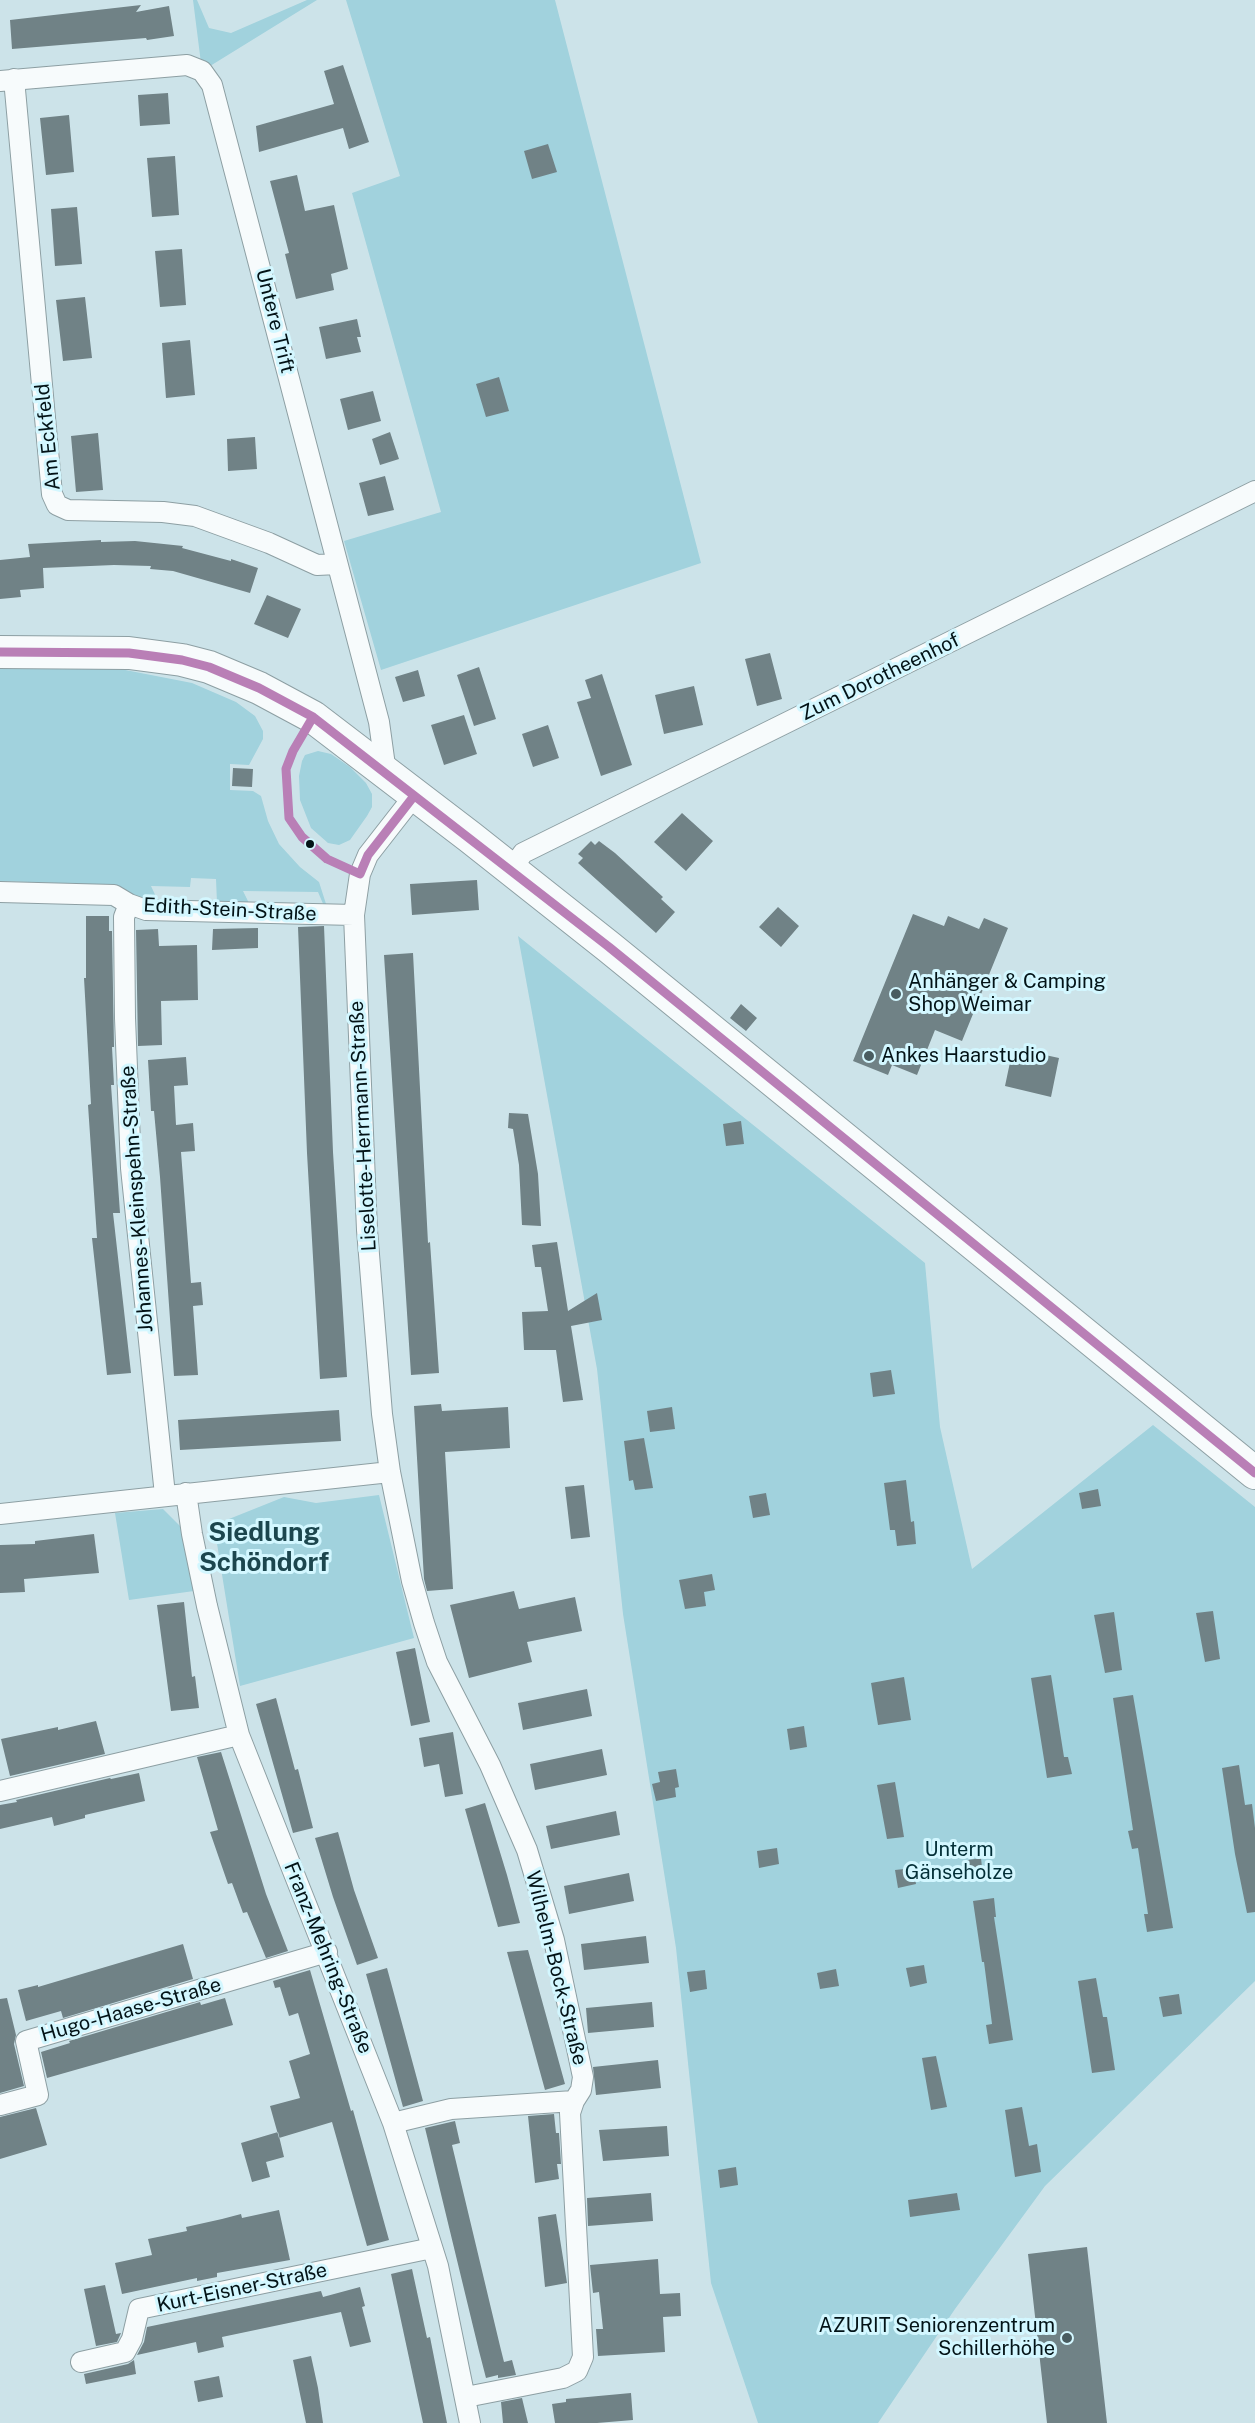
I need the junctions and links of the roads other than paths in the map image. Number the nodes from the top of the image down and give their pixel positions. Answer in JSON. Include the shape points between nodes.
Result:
{"nodes":[{"id":1,"x":7,"y":80,"type":"edge"},
{"id":2,"x":1255,"y":491,"type":"edge"},
{"id":3,"x":337,"y":564,"type":"junction"},
{"id":4,"x":0,"y":652,"type":"edge"},
{"id":5,"x":386,"y":773,"type":"junction"},
{"id":6,"x":414,"y":796,"type":"junction"},
{"id":7,"x":511,"y":870,"type":"junction"},
{"id":8,"x":0,"y":892,"type":"edge"},
{"id":9,"x":129,"y":904,"type":"junction"},
{"id":10,"x":354,"y":915,"type":"junction"},
{"id":11,"x":390,"y":1472,"type":"junction"},
{"id":12,"x":1255,"y":1473,"type":"edge"},
{"id":13,"x":186,"y":1493,"type":"junction"},
{"id":14,"x":165,"y":1495,"type":"junction"},
{"id":15,"x":0,"y":1514,"type":"edge"},
{"id":16,"x":239,"y":1735,"type":"junction"},
{"id":17,"x":0,"y":1791,"type":"edge"},
{"id":18,"x":327,"y":1952,"type":"junction"},
{"id":19,"x":574,"y":2101,"type":"junction"},
{"id":20,"x":0,"y":2104,"type":"edge"},
{"id":21,"x":393,"y":2123,"type":"junction"},
{"id":22,"x":432,"y":2248,"type":"junction"},
{"id":23,"x":81,"y":2362,"type":"dead end"},
{"id":24,"x":466,"y":2397,"type":"junction"},
{"id":25,"x":470,"y":2423,"type":"edge"}],
"edges":[{"from":1,"to":3,"type":"street","name":"Untere Trift","via":[[187,65],[202,71],[212,85]]},
{"from":1,"to":3,"type":"street","name":"Am Eckfeld","via":[[52,494],[57,505],[68,510],[195,516],[317,565]]},
{"from":2,"to":7,"type":"street","name":"Zum Dorotheenhof","via":[[524,853]]},
{"from":3,"to":5,"type":"street","name":"Untere Trift","via":[[379,722]]},
{"from":4,"to":5,"type":"main road","via":[[129,652],[209,667],[313,717]]},
{"from":5,"to":6,"type":"main road"},
{"from":6,"to":7,"type":"main road"},
{"from":6,"to":10,"type":"street","name":"Liselotte-Herrmann-Straße","via":[[368,855],[360,874]]},
{"from":7,"to":12,"type":"main road"},
{"from":8,"to":9,"type":"street","name":"Edith-Stein-Straße","via":[[114,895]]},
{"from":9,"to":10,"type":"street","name":"Edith-Stein-Straße","via":[[146,910]]},
{"from":9,"to":14,"type":"street","name":"Johannes-Kleinspehn-Straße","via":[[124,917],[124,939],[131,1168]]},
{"from":10,"to":11,"type":"street","name":"Liselotte-Herrmann-Straße","via":[[367,1230]]},
{"from":11,"to":13,"type":"street"},
{"from":11,"to":19,"type":"street","name":"Wilhelm-Bock-Straße","via":[[412,1581],[434,1652],[509,1805],[554,1940],[583,2078]]},
{"from":13,"to":14,"type":"street"},
{"from":13,"to":16,"type":"street","name":"Franz-Mehring-Straße","via":[[204,1596]]},
{"from":14,"to":15,"type":"street"},
{"from":16,"to":17,"type":"street"},
{"from":16,"to":18,"type":"street","name":"Franz-Mehring-Straße"},
{"from":18,"to":20,"type":"street","name":"Hugo-Haase-Straße","via":[[26,2041],[38,2096]]},
{"from":18,"to":21,"type":"street","name":"Franz-Mehring-Straße"},
{"from":19,"to":21,"type":"street","via":[[451,2109]]},
{"from":19,"to":24,"type":"street","name":"Wilhelm-Bock-Straße","via":[[570,2113],[582,2357],[577,2372]]},
{"from":21,"to":22,"type":"street","name":"Franz-Mehring-Straße"},
{"from":22,"to":23,"type":"street","name":"Kurt-Eisner-Straße","via":[[139,2309],[125,2352]]},
{"from":22,"to":24,"type":"street","name":"Franz-Mehring-Straße"},
{"from":24,"to":25,"type":"street","name":"Franz-Mehring-Straße"}]}
